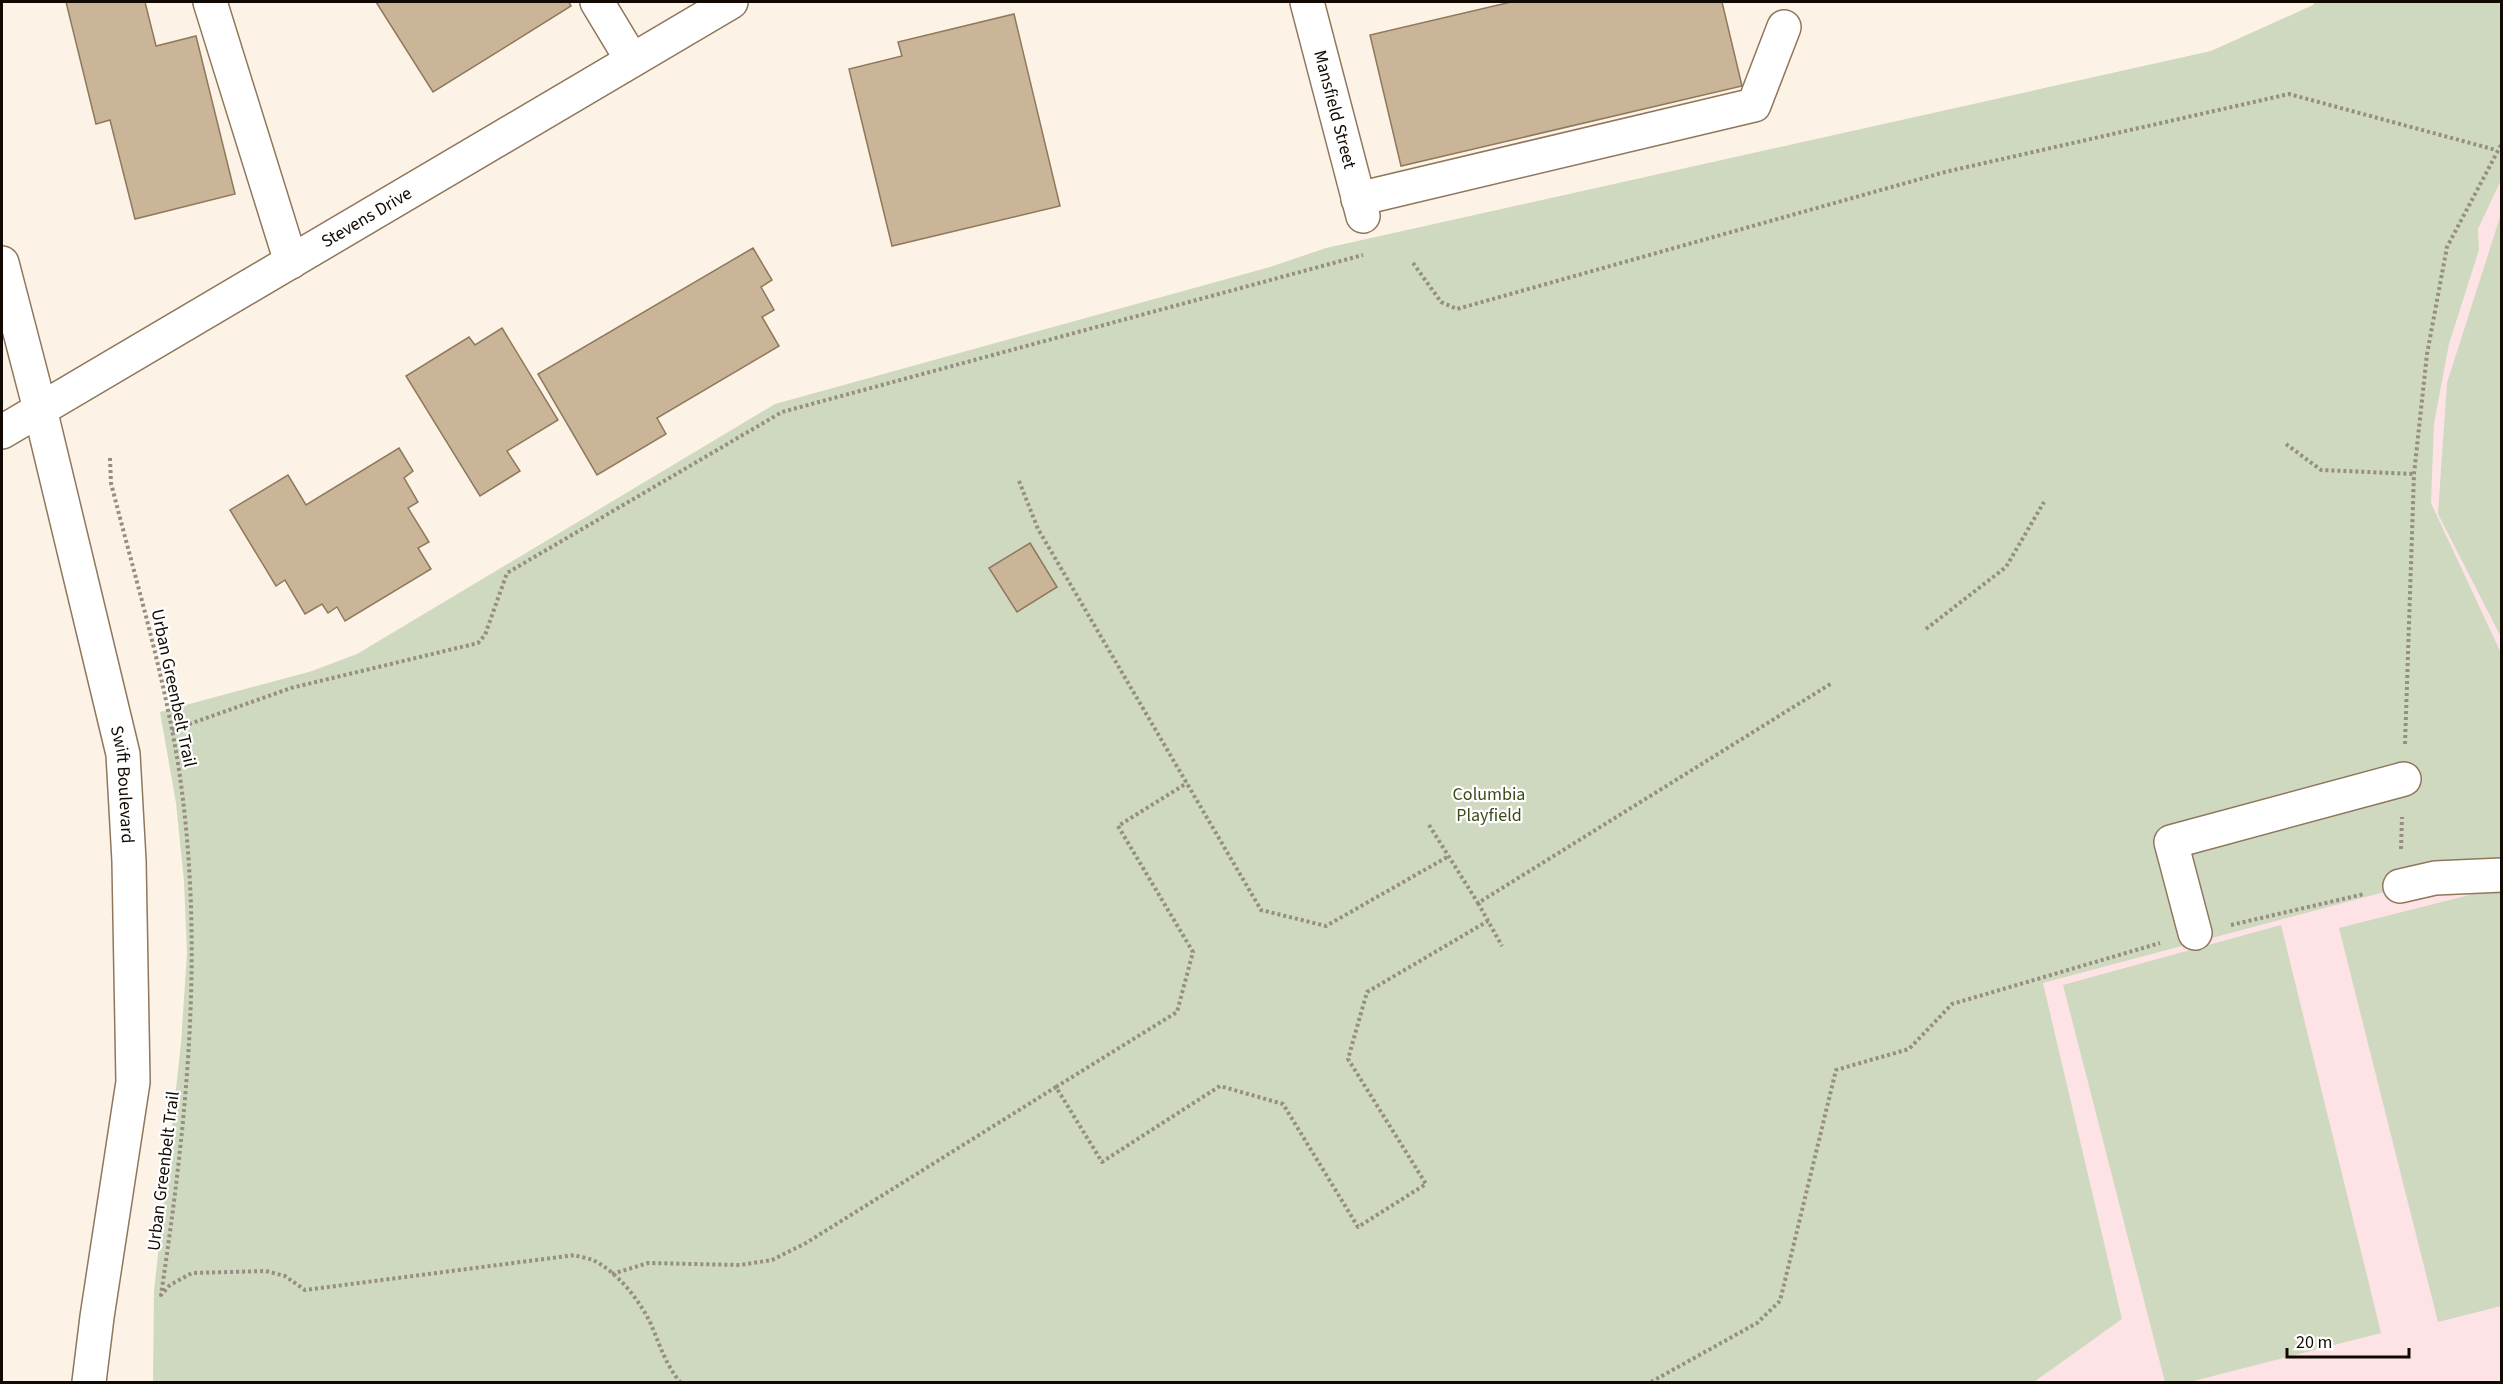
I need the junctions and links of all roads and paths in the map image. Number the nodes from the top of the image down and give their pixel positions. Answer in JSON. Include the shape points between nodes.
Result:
{"nodes":[{"id":1,"x":210,"y":2,"type":"edge"},
{"id":2,"x":597,"y":2,"type":"edge"},
{"id":3,"x":731,"y":2,"type":"edge"},
{"id":4,"x":1307,"y":2,"type":"edge"},
{"id":5,"x":1784,"y":27,"type":"dead end"},
{"id":6,"x":632,"y":60,"type":"junction"},
{"id":7,"x":2496,"y":150,"type":"dead end"},
{"id":8,"x":1374,"y":253,"type":"dead end"},
{"id":9,"x":291,"y":262,"type":"junction"},
{"id":10,"x":2,"y":263,"type":"edge"},
{"id":11,"x":1413,"y":263,"type":"dead end"},
{"id":12,"x":40,"y":409,"type":"junction"},
{"id":13,"x":2,"y":432,"type":"edge"},
{"id":14,"x":2286,"y":444,"type":"dead end"},
{"id":15,"x":110,"y":458,"type":"dead end"},
{"id":16,"x":2414,"y":474,"type":"dead end"},
{"id":17,"x":1019,"y":481,"type":"dead end"},
{"id":18,"x":2044,"y":502,"type":"dead end"},
{"id":19,"x":1926,"y":629,"type":"dead end"},
{"id":20,"x":1832,"y":682,"type":"dead end"},
{"id":21,"x":172,"y":730,"type":"junction"},
{"id":22,"x":2404,"y":779,"type":"dead end"},
{"id":23,"x":1187,"y":783,"type":"junction"},
{"id":24,"x":1429,"y":825,"type":"dead end"},
{"id":25,"x":1449,"y":856,"type":"junction"},
{"id":26,"x":2502,"y":874,"type":"edge"},
{"id":27,"x":2400,"y":886,"type":"dead end"},
{"id":28,"x":1478,"y":903,"type":"junction"},
{"id":29,"x":1488,"y":921,"type":"junction"},
{"id":30,"x":2195,"y":933,"type":"dead end"},
{"id":31,"x":1502,"y":946,"type":"dead end"},
{"id":32,"x":1056,"y":1087,"type":"junction"},
{"id":33,"x":612,"y":1274,"type":"junction"},
{"id":34,"x":97,"y":1317,"type":"junction"},
{"id":35,"x":89,"y":1383,"type":"edge"},
{"id":36,"x":113,"y":1383,"type":"edge"},
{"id":37,"x":680,"y":1383,"type":"edge"}],
"edges":[{"from":1,"to":9,"type":"main road"},
{"from":2,"to":6,"type":"main road"},
{"from":3,"to":6,"type":"main road","name":"Stevens Drive"},
{"from":4,"to":5,"type":"main road","name":"Mansfield Street","via":[[1361,208],[1754,105]]},
{"from":6,"to":9,"type":"main road","name":"Stevens Drive"},
{"from":7,"to":11,"type":"path","via":[[2289,94],[1945,172],[1457,309],[1441,302]]},
{"from":8,"to":21,"type":"path","via":[[782,412],[507,573],[485,635],[478,644],[291,688]]},
{"from":9,"to":12,"type":"main road","name":"Stevens Drive"},
{"from":10,"to":12,"type":"main road","name":"Swift Boulevard"},
{"from":12,"to":13,"type":"main road","name":"Stevens Drive"},
{"from":12,"to":34,"type":"main road","name":"Swift Boulevard","via":[[123,754],[133,1083]]},
{"from":14,"to":16,"type":"path","via":[[2321,470]]},
{"from":15,"to":21,"type":"path","name":"Urban Greenbelt Trail","via":[[111,483]]},
{"from":17,"to":23,"type":"path","via":[[1038,529]]},
{"from":18,"to":19,"type":"path","via":[[2006,567]]},
{"from":20,"to":28,"type":"path"},
{"from":21,"to":33,"type":"path","name":"Urban Greenbelt Trail","via":[[188,856],[193,980],[180,1158],[161,1295],[192,1273],[266,1271],[285,1276],[305,1290],[575,1256],[593,1260]]},
{"from":22,"to":30,"type":"main road","via":[[2171,842]]},
{"from":23,"to":25,"type":"path","via":[[1261,910],[1326,926]]},
{"from":23,"to":32,"type":"path","via":[[1118,826],[1193,952],[1177,1012]]},
{"from":24,"to":25,"type":"path"},
{"from":25,"to":28,"type":"path"},
{"from":26,"to":27,"type":"main road","via":[[2435,878]]},
{"from":28,"to":29,"type":"path"},
{"from":29,"to":31,"type":"path"},
{"from":29,"to":32,"type":"path","via":[[1367,992],[1348,1059],[1426,1184],[1358,1227],[1283,1104],[1220,1086],[1102,1162]]},
{"from":32,"to":33,"type":"path","via":[[806,1244],[772,1260],[740,1265],[648,1263]]},
{"from":33,"to":37,"type":"path","name":"Urban Greenbelt Trail","via":[[642,1308]]},
{"from":34,"to":35,"type":"main road","name":"Swift Boulevard"},
{"from":34,"to":36,"type":"main road","name":"Swift Boulevard"}]}
